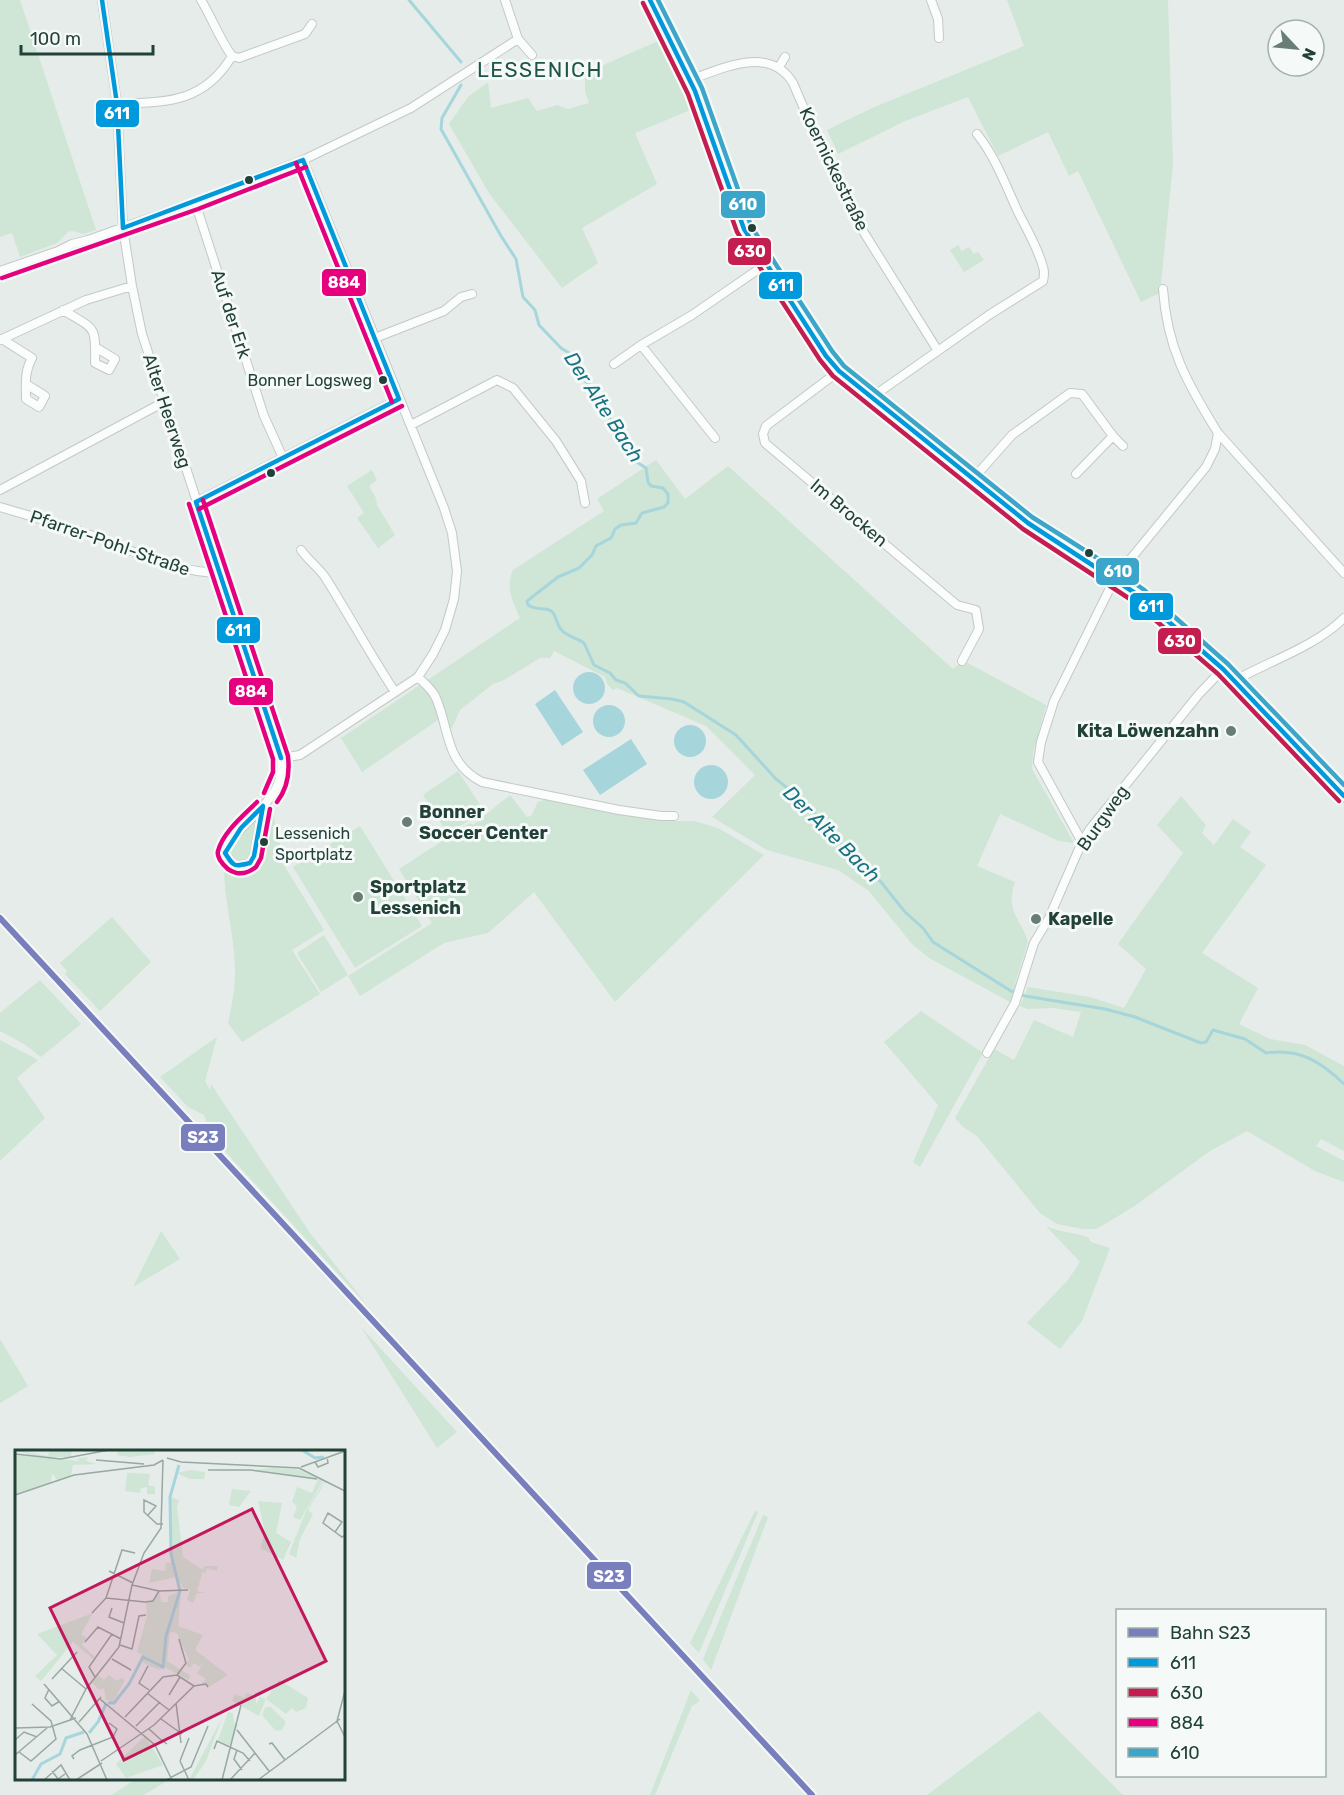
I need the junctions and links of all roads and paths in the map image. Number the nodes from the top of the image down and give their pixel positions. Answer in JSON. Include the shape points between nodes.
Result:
{"nodes":[{"id":1,"x":102,"y":0,"type":"edge"},
{"id":2,"x":201,"y":0,"type":"edge"},
{"id":3,"x":505,"y":0,"type":"edge"},
{"id":4,"x":650,"y":0,"type":"edge"},
{"id":5,"x":931,"y":0,"type":"edge"},
{"id":6,"x":312,"y":24,"type":"dead end"},
{"id":7,"x":939,"y":38,"type":"dead end"},
{"id":8,"x":518,"y":39,"type":"junction"},
{"id":9,"x":532,"y":55,"type":"dead end"},
{"id":10,"x":232,"y":56,"type":"junction"},
{"id":11,"x":785,"y":57,"type":"dead end"},
{"id":12,"x":779,"y":67,"type":"junction"},
{"id":13,"x":690,"y":80,"type":"junction"},
{"id":14,"x":117,"y":105,"type":"junction"},
{"id":15,"x":977,"y":134,"type":"dead end"},
{"id":16,"x":303,"y":160,"type":"junction"},
{"id":17,"x":195,"y":202,"type":"junction"},
{"id":18,"x":123,"y":228,"type":"junction"},
{"id":19,"x":766,"y":264,"type":"junction"},
{"id":20,"x":0,"y":271,"type":"edge"},
{"id":21,"x":132,"y":286,"type":"junction"},
{"id":22,"x":1163,"y":288,"type":"dead end"},
{"id":23,"x":472,"y":294,"type":"dead end"},
{"id":24,"x":63,"y":310,"type":"junction"},
{"id":25,"x":375,"y":338,"type":"junction"},
{"id":26,"x":1,"y":340,"type":"edge"},
{"id":27,"x":641,"y":345,"type":"junction"},
{"id":28,"x":96,"y":347,"type":"dead end"},
{"id":29,"x":938,"y":351,"type":"junction"},
{"id":30,"x":614,"y":364,"type":"dead end"},
{"id":31,"x":839,"y":371,"type":"junction"},
{"id":32,"x":26,"y":384,"type":"dead end"},
{"id":33,"x":872,"y":397,"type":"junction"},
{"id":34,"x":399,"y":399,"type":"junction"},
{"id":35,"x":164,"y":402,"type":"junction"},
{"id":36,"x":411,"y":425,"type":"junction"},
{"id":37,"x":1218,"y":433,"type":"junction"},
{"id":38,"x":1113,"y":436,"type":"junction"},
{"id":39,"x":715,"y":438,"type":"dead end"},
{"id":40,"x":1123,"y":446,"type":"dead end"},
{"id":41,"x":283,"y":458,"type":"junction"},
{"id":42,"x":1076,"y":474,"type":"dead end"},
{"id":43,"x":973,"y":478,"type":"junction"},
{"id":44,"x":0,"y":490,"type":"edge"},
{"id":45,"x":196,"y":502,"type":"junction"},
{"id":46,"x":585,"y":503,"type":"dead end"},
{"id":47,"x":0,"y":507,"type":"edge"},
{"id":48,"x":301,"y":550,"type":"dead end"},
{"id":49,"x":220,"y":573,"type":"junction"},
{"id":50,"x":1344,"y":573,"type":"edge"},
{"id":51,"x":1114,"y":578,"type":"junction"},
{"id":52,"x":1344,"y":618,"type":"edge"},
{"id":53,"x":962,"y":661,"type":"dead end"},
{"id":54,"x":1223,"y":669,"type":"junction"},
{"id":55,"x":418,"y":677,"type":"junction"},
{"id":56,"x":1234,"y":681,"type":"junction"},
{"id":57,"x":395,"y":692,"type":"junction"},
{"id":58,"x":281,"y":758,"type":"junction"},
{"id":59,"x":1344,"y":796,"type":"edge"},
{"id":60,"x":263,"y":806,"type":"junction"},
{"id":61,"x":674,"y":816,"type":"dead end"},
{"id":62,"x":1082,"y":842,"type":"junction"},
{"id":63,"x":987,"y":1053,"type":"dead end"}],
"edges":[{"from":1,"to":14,"type":"street","name":"Alter Heerweg"},
{"from":2,"to":10,"type":"street"},
{"from":3,"to":8,"type":"street"},
{"from":4,"to":13,"type":"street"},
{"from":5,"to":7,"type":"street"},
{"from":6,"to":10,"type":"street","via":[[305,34],[247,56]]},
{"from":8,"to":9,"type":"street"},
{"from":8,"to":16,"type":"street","via":[[411,108]]},
{"from":10,"to":14,"type":"street","via":[[217,78],[194,94],[153,103]]},
{"from":11,"to":12,"type":"street"},
{"from":12,"to":13,"type":"street","via":[[750,62]]},
{"from":12,"to":29,"type":"street","name":"Koernickestraße","via":[[794,83],[839,186],[869,242]]},
{"from":13,"to":19,"type":"street","via":[[744,229]]},
{"from":14,"to":18,"type":"street","name":"Alter Heerweg"},
{"from":15,"to":29,"type":"street","via":[[1045,274],[1042,280]]},
{"from":16,"to":17,"type":"street"},
{"from":16,"to":25,"type":"street"},
{"from":17,"to":18,"type":"street"},
{"from":17,"to":41,"type":"street","name":"Auf der Erk","via":[[264,416]]},
{"from":18,"to":20,"type":"street"},
{"from":18,"to":21,"type":"street","name":"Alter Heerweg"},
{"from":19,"to":27,"type":"street"},
{"from":19,"to":31,"type":"street"},
{"from":21,"to":24,"type":"street"},
{"from":21,"to":35,"type":"street","name":"Alter Heerweg","via":[[142,334]]},
{"from":22,"to":37,"type":"street","via":[[1168,334],[1191,390]]},
{"from":23,"to":25,"type":"street","via":[[461,297],[444,311]]},
{"from":24,"to":26,"type":"street"},
{"from":24,"to":28,"type":"street","via":[[92,328]]},
{"from":25,"to":34,"type":"street"},
{"from":26,"to":32,"type":"street","via":[[32,358],[26,369]]},
{"from":27,"to":30,"type":"street"},
{"from":27,"to":39,"type":"street"},
{"from":29,"to":33,"type":"street"},
{"from":31,"to":33,"type":"street"},
{"from":31,"to":53,"type":"street","name":"Im Brocken","via":[[766,426],[765,442],[957,605],[976,610],[979,629]]},
{"from":33,"to":43,"type":"street"},
{"from":34,"to":36,"type":"street"},
{"from":34,"to":41,"type":"street"},
{"from":35,"to":44,"type":"street"},
{"from":35,"to":45,"type":"street","name":"Alter Heerweg"},
{"from":36,"to":46,"type":"street","via":[[497,380],[513,388],[556,441],[581,481]]},
{"from":36,"to":55,"type":"street","via":[[452,533],[457,572],[445,630]]},
{"from":37,"to":50,"type":"street"},
{"from":37,"to":51,"type":"street","via":[[1206,467]]},
{"from":38,"to":40,"type":"street"},
{"from":38,"to":42,"type":"street"},
{"from":38,"to":43,"type":"street","via":[[1082,394],[1070,393],[1012,435]]},
{"from":41,"to":45,"type":"street"},
{"from":43,"to":51,"type":"street","via":[[1028,524]]},
{"from":45,"to":49,"type":"street","name":"Alter Heerweg"},
{"from":47,"to":49,"type":"street","name":"Pfarrer-Pohl-Straße","via":[[57,523],[167,564],[199,573]]},
{"from":48,"to":57,"type":"street","via":[[323,574]]},
{"from":49,"to":58,"type":"street","name":"Alter Heerweg"},
{"from":51,"to":54,"type":"street"},
{"from":51,"to":62,"type":"street","via":[[1054,700],[1038,753],[1043,774]]},
{"from":52,"to":56,"type":"street","via":[[1310,644]]},
{"from":54,"to":56,"type":"street"},
{"from":54,"to":62,"type":"street","name":"Burgweg"},
{"from":55,"to":57,"type":"street"},
{"from":55,"to":61,"type":"street","via":[[436,695],[452,753],[460,766],[482,782],[619,810]]},
{"from":56,"to":59,"type":"street"},
{"from":57,"to":58,"type":"street","via":[[300,755]]},
{"from":58,"to":60,"type":"street","name":"Alter Heerweg","via":[[279,783]]},
{"from":60,"to":60,"type":"street","name":"Alter Heerweg","via":[[231,840],[225,853],[232,864],[250,863],[254,856]]},
{"from":62,"to":63,"type":"street","name":"Burgweg","via":[[1034,943],[1015,1003]]}]}
